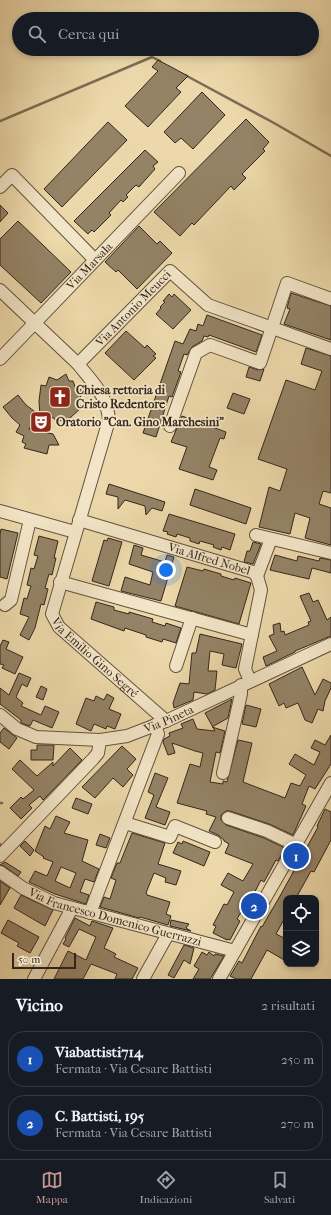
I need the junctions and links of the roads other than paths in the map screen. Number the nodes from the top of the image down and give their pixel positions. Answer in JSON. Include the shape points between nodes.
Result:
{"nodes":[{"id":1,"x":179,"y":174,"type":"dead end"},
{"id":2,"x":0,"y":187,"type":"edge"},
{"id":3,"x":96,"y":260,"type":"junction"},
{"id":4,"x":0,"y":290,"type":"edge"},
{"id":5,"x":331,"y":299,"type":"edge"},
{"id":6,"x":34,"y":323,"type":"junction"},
{"id":7,"x":272,"y":328,"type":"junction"},
{"id":8,"x":331,"y":349,"type":"edge"},
{"id":9,"x":0,"y":359,"type":"edge"},
{"id":10,"x":78,"y":364,"type":"junction"},
{"id":11,"x":170,"y":426,"type":"dead end"},
{"id":12,"x":0,"y":511,"type":"edge"},
{"id":13,"x":30,"y":520,"type":"junction"},
{"id":14,"x":79,"y":520,"type":"junction"},
{"id":15,"x":75,"y":532,"type":"junction"},
{"id":16,"x":256,"y":535,"type":"dead end"},
{"id":17,"x":271,"y":539,"type":"junction"},
{"id":18,"x":331,"y":553,"type":"edge"},
{"id":19,"x":257,"y":576,"type":"junction"},
{"id":20,"x":60,"y":582,"type":"junction"},
{"id":21,"x":5,"y":605,"type":"dead end"},
{"id":22,"x":192,"y":618,"type":"junction"},
{"id":23,"x":252,"y":635,"type":"junction"},
{"id":24,"x":331,"y":644,"type":"edge"},
{"id":25,"x":176,"y":666,"type":"dead end"},
{"id":26,"x":245,"y":683,"type":"junction"},
{"id":27,"x":150,"y":706,"type":"junction"},
{"id":28,"x":0,"y":715,"type":"edge"},
{"id":29,"x":155,"y":725,"type":"junction"},
{"id":30,"x":100,"y":740,"type":"junction"},
{"id":31,"x":223,"y":773,"type":"dead end"},
{"id":32,"x":331,"y":783,"type":"edge"},
{"id":33,"x":228,"y":818,"type":"dead end"},
{"id":34,"x":124,"y":823,"type":"junction"},
{"id":35,"x":215,"y":842,"type":"dead end"},
{"id":36,"x":296,"y":845,"type":"junction"},
{"id":37,"x":0,"y":856,"type":"edge"},
{"id":38,"x":0,"y":872,"type":"edge"},
{"id":39,"x":72,"y":908,"type":"junction"},
{"id":40,"x":90,"y":913,"type":"junction"},
{"id":41,"x":168,"y":934,"type":"junction"},
{"id":42,"x":235,"y":951,"type":"junction"},
{"id":43,"x":34,"y":979,"type":"edge"},
{"id":44,"x":143,"y":979,"type":"edge"},
{"id":45,"x":219,"y":979,"type":"edge"}],
"edges":[{"from":1,"to":3,"type":"street","name":"Via Marsala"},
{"from":2,"to":3,"type":"street","via":[[12,175]]},
{"from":3,"to":6,"type":"street","name":"Via Marsala"},
{"from":4,"to":6,"type":"street"},
{"from":5,"to":7,"type":"street","via":[[287,283]]},
{"from":6,"to":9,"type":"street","name":"Via Marsala"},
{"from":6,"to":10,"type":"street"},
{"from":7,"to":8,"type":"street","name":"Via Antonio Meucci"},
{"from":7,"to":10,"type":"street","name":"Via Antonio Meucci","via":[[208,305],[170,271]]},
{"from":7,"to":11,"type":"street","via":[[260,363],[210,345],[196,353]]},
{"from":10,"to":14,"type":"street","name":"Via Emilio Gino Segré","via":[[104,397],[109,420]]},
{"from":12,"to":13,"type":"street"},
{"from":13,"to":15,"type":"street"},
{"from":13,"to":21,"type":"street","via":[[11,600]]},
{"from":14,"to":15,"type":"street","name":"Via Emilio Gino Segré"},
{"from":14,"to":19,"type":"street","name":"Via Alfred Nobel","via":[[253,572]]},
{"from":15,"to":20,"type":"street","name":"Via Emilio Gino Segré"},
{"from":16,"to":17,"type":"street"},
{"from":17,"to":18,"type":"street"},
{"from":17,"to":19,"type":"street"},
{"from":19,"to":23,"type":"street","name":"Via Alfred Nobel","via":[[261,590]]},
{"from":20,"to":22,"type":"street"},
{"from":20,"to":27,"type":"street","name":"Via Emilio Gino Segré","via":[[52,614],[60,627]]},
{"from":22,"to":23,"type":"street"},
{"from":22,"to":25,"type":"street"},
{"from":23,"to":26,"type":"street","name":"Via Alfred Nobel","via":[[245,669]]},
{"from":24,"to":26,"type":"street","name":"Via Pineta"},
{"from":26,"to":29,"type":"street","name":"Via Pineta"},
{"from":26,"to":31,"type":"street","name":"Via Alfred Nobel"},
{"from":27,"to":29,"type":"street","name":"Via Emilio Gino Segré"},
{"from":27,"to":29,"type":"street","name":"Via Emilio Gino Segré"},
{"from":28,"to":30,"type":"street","name":"Via Pineta","via":[[17,729],[36,737]]},
{"from":29,"to":30,"type":"street","name":"Via Pineta","via":[[127,736]]},
{"from":29,"to":34,"type":"street","via":[[158,734]]},
{"from":30,"to":37,"type":"street","via":[[98,753],[93,760]]},
{"from":32,"to":36,"type":"street"},
{"from":33,"to":36,"type":"street","via":[[267,831]]},
{"from":34,"to":35,"type":"street","via":[[170,837],[174,826]]},
{"from":34,"to":40,"type":"street"},
{"from":36,"to":42,"type":"street"},
{"from":38,"to":39,"type":"street","name":"Via Francesco Domenico Guerrazzi","via":[[29,891]]},
{"from":39,"to":40,"type":"street","name":"Via Francesco Domenico Guerrazzi"},
{"from":39,"to":43,"type":"street"},
{"from":40,"to":41,"type":"street","name":"Via Francesco Domenico Guerrazzi"},
{"from":41,"to":42,"type":"street","name":"Via Francesco Domenico Guerrazzi"},
{"from":41,"to":44,"type":"street"},
{"from":42,"to":45,"type":"street"}]}
